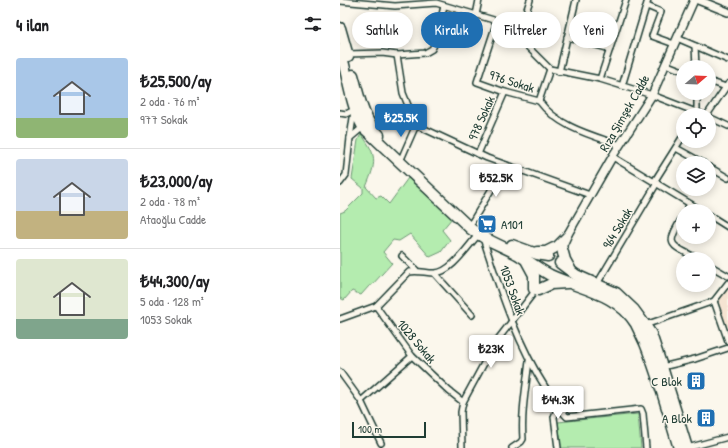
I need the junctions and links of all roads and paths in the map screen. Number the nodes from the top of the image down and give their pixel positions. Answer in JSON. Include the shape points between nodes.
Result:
{"nodes":[{"id":1,"x":479,"y":0,"type":"edge"},
{"id":2,"x":530,"y":0,"type":"edge"},
{"id":3,"x":576,"y":0,"type":"edge"},
{"id":4,"x":626,"y":0,"type":"edge"},
{"id":5,"x":694,"y":0,"type":"edge"},
{"id":6,"x":698,"y":0,"type":"edge"},
{"id":7,"x":340,"y":1,"type":"edge"},
{"id":8,"x":383,"y":2,"type":"edge"},
{"id":9,"x":413,"y":2,"type":"edge"},
{"id":10,"x":436,"y":2,"type":"edge"},
{"id":11,"x":648,"y":3,"type":"edge"},
{"id":12,"x":444,"y":6,"type":"junction"},
{"id":13,"x":465,"y":12,"type":"edge"},
{"id":14,"x":477,"y":12,"type":"edge"},
{"id":15,"x":526,"y":12,"type":"edge"},
{"id":16,"x":728,"y":12,"type":"edge"},
{"id":17,"x":340,"y":28,"type":"edge"},
{"id":18,"x":567,"y":37,"type":"junction"},
{"id":19,"x":491,"y":39,"type":"edge"},
{"id":20,"x":676,"y":41,"type":"junction"},
{"id":21,"x":695,"y":46,"type":"junction"},
{"id":22,"x":529,"y":48,"type":"edge"},
{"id":23,"x":610,"y":49,"type":"junction"},
{"id":24,"x":344,"y":52,"type":"edge"},
{"id":25,"x":396,"y":55,"type":"junction"},
{"id":26,"x":696,"y":60,"type":"edge"},
{"id":27,"x":728,"y":60,"type":"edge"},
{"id":28,"x":665,"y":64,"type":"junction"},
{"id":29,"x":676,"y":68,"type":"edge"},
{"id":30,"x":550,"y":69,"type":"junction"},
{"id":31,"x":559,"y":72,"type":"junction"},
{"id":32,"x":600,"y":80,"type":"junction"},
{"id":33,"x":716,"y":83,"type":"edge"},
{"id":34,"x":622,"y":86,"type":"junction"},
{"id":35,"x":727,"y":86,"type":"edge"},
{"id":36,"x":505,"y":92,"type":"junction"},
{"id":37,"x":652,"y":95,"type":"junction"},
{"id":38,"x":539,"y":101,"type":"junction"},
{"id":39,"x":683,"y":108,"type":"edge"},
{"id":40,"x":713,"y":108,"type":"edge"},
{"id":41,"x":354,"y":110,"type":"junction"},
{"id":42,"x":340,"y":113,"type":"edge"},
{"id":43,"x":716,"y":120,"type":"edge"},
{"id":44,"x":416,"y":125,"type":"junction"},
{"id":45,"x":728,"y":126,"type":"edge"},
{"id":46,"x":362,"y":127,"type":"junction"},
{"id":47,"x":350,"y":138,"type":"junction"},
{"id":48,"x":620,"y":145,"type":"junction"},
{"id":49,"x":676,"y":148,"type":"joint"},
{"id":50,"x":478,"y":154,"type":"junction"},
{"id":51,"x":690,"y":156,"type":"edge"},
{"id":52,"x":402,"y":157,"type":"junction"},
{"id":53,"x":613,"y":157,"type":"junction"},
{"id":54,"x":506,"y":165,"type":"junction"},
{"id":55,"x":716,"y":171,"type":"edge"},
{"id":56,"x":728,"y":178,"type":"edge"},
{"id":57,"x":340,"y":183,"type":"edge"},
{"id":58,"x":655,"y":183,"type":"junction"},
{"id":59,"x":590,"y":195,"type":"junction"},
{"id":60,"x":690,"y":204,"type":"edge"},
{"id":61,"x":716,"y":219,"type":"edge"},
{"id":62,"x":472,"y":222,"type":"junction"},
{"id":63,"x":728,"y":226,"type":"edge"},
{"id":64,"x":676,"y":227,"type":"edge"},
{"id":65,"x":481,"y":237,"type":"junction"},
{"id":66,"x":686,"y":252,"type":"edge"},
{"id":67,"x":402,"y":256,"type":"dead end"},
{"id":68,"x":527,"y":256,"type":"junction"},
{"id":69,"x":551,"y":264,"type":"junction"},
{"id":70,"x":716,"y":269,"type":"edge"},
{"id":71,"x":416,"y":270,"type":"junction"},
{"id":72,"x":435,"y":274,"type":"junction"},
{"id":73,"x":728,"y":276,"type":"edge"},
{"id":74,"x":573,"y":279,"type":"junction"},
{"id":75,"x":728,"y":283,"type":"edge"},
{"id":76,"x":597,"y":284,"type":"junction"},
{"id":77,"x":535,"y":291,"type":"junction"},
{"id":78,"x":714,"y":300,"type":"junction"},
{"id":79,"x":376,"y":306,"type":"junction"},
{"id":80,"x":472,"y":315,"type":"dead end"},
{"id":81,"x":340,"y":320,"type":"edge"},
{"id":82,"x":512,"y":321,"type":"junction"},
{"id":83,"x":646,"y":325,"type":"junction"},
{"id":84,"x":728,"y":341,"type":"edge"},
{"id":85,"x":728,"y":348,"type":"edge"},
{"id":86,"x":412,"y":356,"type":"junction"},
{"id":87,"x":529,"y":360,"type":"junction"},
{"id":88,"x":662,"y":367,"type":"junction"},
{"id":89,"x":340,"y":372,"type":"edge"},
{"id":90,"x":361,"y":401,"type":"junction"},
{"id":91,"x":463,"y":402,"type":"junction"},
{"id":92,"x":561,"y":411,"type":"junction"},
{"id":93,"x":728,"y":437,"type":"edge"},
{"id":94,"x":381,"y":443,"type":"dead end"},
{"id":95,"x":462,"y":448,"type":"edge"},
{"id":96,"x":512,"y":448,"type":"edge"},
{"id":97,"x":558,"y":448,"type":"edge"},
{"id":98,"x":646,"y":448,"type":"edge"},
{"id":99,"x":679,"y":448,"type":"edge"},
{"id":100,"x":687,"y":448,"type":"edge"}],
"edges":[{"from":1,"to":14,"type":"street"},
{"from":2,"to":15,"type":"street"},
{"from":3,"to":18,"type":"street"},
{"from":4,"to":23,"type":"street"},
{"from":5,"to":20,"type":"street","name":"Rıza Şimşek Cadde"},
{"from":6,"to":16,"type":"street"},
{"from":7,"to":8,"type":"street"},
{"from":8,"to":9,"type":"street","via":[[395,6]]},
{"from":9,"to":10,"type":"street"},
{"from":10,"to":12,"type":"street"},
{"from":11,"to":20,"type":"street","via":[[661,12],[652,36]]},
{"from":11,"to":34,"type":"street"},
{"from":12,"to":13,"type":"street"},
{"from":12,"to":25,"type":"street","via":[[432,49],[425,53]]},
{"from":17,"to":24,"type":"highway"},
{"from":18,"to":23,"type":"street"},
{"from":18,"to":31,"type":"street"},
{"from":19,"to":36,"type":"street","name":"976 Sokak","via":[[477,82]]},
{"from":20,"to":21,"type":"street"},
{"from":20,"to":28,"type":"street","name":"Rıza Şimşek Cadde"},
{"from":21,"to":26,"type":"street"},
{"from":21,"to":27,"type":"street"},
{"from":22,"to":30,"type":"street"},
{"from":23,"to":32,"type":"street"},
{"from":24,"to":25,"type":"street"},
{"from":24,"to":41,"type":"highway"},
{"from":24,"to":52,"type":"highway","via":[[367,118],[376,132]]},
{"from":25,"to":44,"type":"street","via":[[403,93]]},
{"from":28,"to":29,"type":"street"},
{"from":28,"to":37,"type":"street","name":"Rıza Şimşek Cadde"},
{"from":30,"to":31,"type":"street"},
{"from":30,"to":38,"type":"street"},
{"from":31,"to":32,"type":"street"},
{"from":32,"to":34,"type":"street"},
{"from":33,"to":35,"type":"street"},
{"from":34,"to":37,"type":"street"},
{"from":35,"to":40,"type":"street"},
{"from":36,"to":38,"type":"street","name":"976 Sokak"},
{"from":36,"to":50,"type":"street","name":"978 Sokak"},
{"from":37,"to":39,"type":"street"},
{"from":37,"to":48,"type":"street","name":"Rıza Şimşek Cadde"},
{"from":38,"to":48,"type":"street","via":[[547,112],[557,119]]},
{"from":41,"to":42,"type":"street","via":[[346,114]]},
{"from":41,"to":46,"type":"highway"},
{"from":41,"to":47,"type":"street"},
{"from":43,"to":45,"type":"street"},
{"from":44,"to":50,"type":"street"},
{"from":44,"to":52,"type":"street"},
{"from":46,"to":47,"type":"street"},
{"from":46,"to":65,"type":"highway"},
{"from":47,"to":57,"type":"street","via":[[346,175]]},
{"from":48,"to":53,"type":"street","name":"Rıza Şimşek Cadde"},
{"from":49,"to":51,"type":"street"},
{"from":49,"to":58,"type":"street","name":"964 Sokak"},
{"from":50,"to":54,"type":"street"},
{"from":52,"to":62,"type":"highway"},
{"from":53,"to":58,"type":"street"},
{"from":53,"to":59,"type":"street","name":"Rıza Şimşek Cadde"},
{"from":54,"to":59,"type":"street"},
{"from":54,"to":62,"type":"street"},
{"from":55,"to":56,"type":"street"},
{"from":58,"to":60,"type":"street"},
{"from":58,"to":76,"type":"street","name":"964 Sokak"},
{"from":59,"to":69,"type":"street","name":"Rıza Şimşek Cadde"},
{"from":61,"to":63,"type":"street"},
{"from":62,"to":68,"type":"highway","via":[[490,235],[518,248]]},
{"from":64,"to":66,"type":"street","via":[[672,241]]},
{"from":65,"to":68,"type":"highway","via":[[515,254]]},
{"from":65,"to":72,"type":"street","via":[[444,272]]},
{"from":65,"to":82,"type":"street","name":"1053 Sokak"},
{"from":67,"to":71,"type":"street"},
{"from":68,"to":69,"type":"highway"},
{"from":68,"to":69,"type":"highway"},
{"from":68,"to":77,"type":"highway","via":[[534,275]]},
{"from":69,"to":74,"type":"highway"},
{"from":69,"to":74,"type":"highway"},
{"from":69,"to":74,"type":"highway","via":[[565,260]]},
{"from":69,"to":77,"type":"street"},
{"from":69,"to":77,"type":"street"},
{"from":70,"to":73,"type":"street"},
{"from":71,"to":72,"type":"street"},
{"from":71,"to":79,"type":"street","via":[[409,272]]},
{"from":72,"to":80,"type":"street"},
{"from":74,"to":76,"type":"highway"},
{"from":74,"to":77,"type":"highway"},
{"from":74,"to":99,"type":"highway","via":[[613,301],[636,323],[657,375]]},
{"from":75,"to":78,"type":"street"},
{"from":76,"to":83,"type":"highway","via":[[626,301]]},
{"from":77,"to":82,"type":"street"},
{"from":78,"to":83,"type":"street"},
{"from":78,"to":84,"type":"street"},
{"from":79,"to":81,"type":"street"},
{"from":79,"to":86,"type":"street","name":"1028 Sokak"},
{"from":82,"to":87,"type":"street","name":"1053 Sokak"},
{"from":82,"to":91,"type":"street"},
{"from":83,"to":88,"type":"highway"},
{"from":85,"to":88,"type":"street"},
{"from":86,"to":90,"type":"street"},
{"from":86,"to":91,"type":"street","name":"1028 Sokak"},
{"from":87,"to":92,"type":"street","name":"1053 Sokak"},
{"from":87,"to":96,"type":"street","via":[[522,414],[523,439]]},
{"from":88,"to":100,"type":"highway"},
{"from":89,"to":90,"type":"street"},
{"from":90,"to":94,"type":"street"},
{"from":91,"to":95,"type":"street"},
{"from":92,"to":97,"type":"street","via":[[556,412],[554,417]]},
{"from":92,"to":98,"type":"street","via":[[567,416],[641,409]]},
{"from":93,"to":100,"type":"street"}]}
